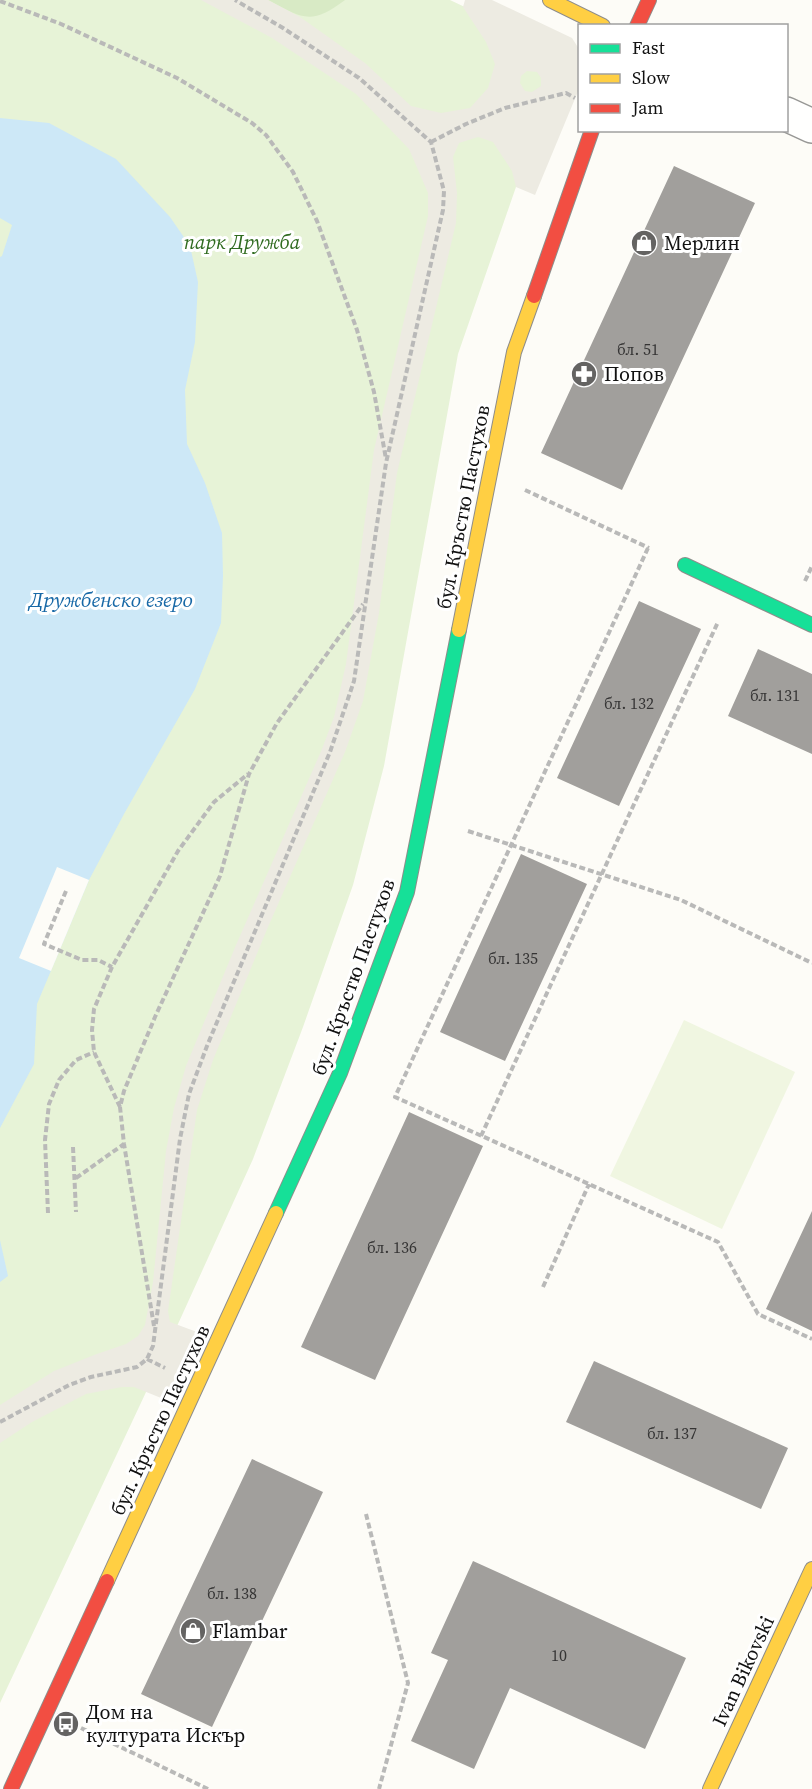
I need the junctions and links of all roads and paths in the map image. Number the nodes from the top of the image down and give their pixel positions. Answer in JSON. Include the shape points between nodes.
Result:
{"nodes":[{"id":1,"x":235,"y":0,"type":"edge"},
{"id":2,"x":550,"y":0,"type":"edge"},
{"id":3,"x":649,"y":0,"type":"edge"},
{"id":4,"x":0,"y":1,"type":"edge"},
{"id":5,"x":599,"y":24,"type":"edge"},
{"id":6,"x":638,"y":24,"type":"edge"},
{"id":7,"x":576,"y":98,"type":"dead end"},
{"id":8,"x":788,"y":115,"type":"edge"},
{"id":9,"x":812,"y":126,"type":"edge"},
{"id":10,"x":591,"y":132,"type":"edge"},
{"id":11,"x":430,"y":142,"type":"junction"},
{"id":12,"x":386,"y":463,"type":"junction"},
{"id":13,"x":518,"y":487,"type":"dead end"},
{"id":14,"x":648,"y":548,"type":"junction"},
{"id":15,"x":685,"y":565,"type":"joint"},
{"id":16,"x":734,"y":588,"type":"junction"},
{"id":17,"x":365,"y":602,"type":"junction"},
{"id":18,"x":812,"y":625,"type":"edge"},
{"id":19,"x":249,"y":774,"type":"junction"},
{"id":20,"x":468,"y":831,"type":"dead end"},
{"id":21,"x":511,"y":845,"type":"junction"},
{"id":22,"x":602,"y":875,"type":"junction"},
{"id":23,"x":66,"y":891,"type":"dead end"},
{"id":24,"x":812,"y":963,"type":"edge"},
{"id":25,"x":112,"y":967,"type":"junction"},
{"id":26,"x":94,"y":1052,"type":"junction"},
{"id":27,"x":120,"y":1107,"type":"junction"},
{"id":28,"x":481,"y":1136,"type":"junction"},
{"id":29,"x":124,"y":1144,"type":"junction"},
{"id":30,"x":73,"y":1147,"type":"dead end"},
{"id":31,"x":75,"y":1179,"type":"junction"},
{"id":32,"x":589,"y":1184,"type":"junction"},
{"id":33,"x":76,"y":1212,"type":"dead end"},
{"id":34,"x":48,"y":1213,"type":"dead end"},
{"id":35,"x":543,"y":1287,"type":"dead end"},
{"id":36,"x":156,"y":1332,"type":"junction"},
{"id":37,"x":812,"y":1339,"type":"edge"},
{"id":38,"x":147,"y":1359,"type":"junction"},
{"id":39,"x":172,"y":1372,"type":"dead end"},
{"id":40,"x":0,"y":1422,"type":"edge"},
{"id":41,"x":366,"y":1514,"type":"dead end"},
{"id":42,"x":812,"y":1569,"type":"edge"},
{"id":43,"x":81,"y":1728,"type":"dead end"},
{"id":44,"x":11,"y":1789,"type":"edge"},
{"id":45,"x":208,"y":1789,"type":"edge"},
{"id":46,"x":379,"y":1789,"type":"edge"},
{"id":47,"x":710,"y":1789,"type":"edge"}],
"edges":[{"from":1,"to":11,"type":"path","via":[[359,78]]},
{"from":2,"to":5,"type":"street"},
{"from":3,"to":6,"type":"street"},
{"from":4,"to":12,"type":"path","via":[[61,24],[177,78],[266,135],[293,172],[312,211],[357,330],[374,392]]},
{"from":7,"to":11,"type":"path","via":[[566,93],[505,108]]},
{"from":8,"to":9,"type":"street"},
{"from":10,"to":44,"type":"street","name":"бул. Кръстю Пастухов","via":[[514,352],[407,892],[340,1073]]},
{"from":11,"to":12,"type":"path","via":[[444,191],[443,210]]},
{"from":12,"to":17,"type":"path"},
{"from":13,"to":14,"type":"path"},
{"from":14,"to":15,"type":"path"},
{"from":14,"to":21,"type":"path"},
{"from":15,"to":16,"type":"street"},
{"from":16,"to":18,"type":"street"},
{"from":16,"to":22,"type":"path"},
{"from":17,"to":19,"type":"path","via":[[277,723]]},
{"from":17,"to":36,"type":"path","via":[[354,681],[340,725],[189,1094]]},
{"from":19,"to":25,"type":"path","via":[[214,802],[178,851]]},
{"from":19,"to":27,"type":"path","via":[[220,876],[155,1017]]},
{"from":20,"to":21,"type":"path"},
{"from":21,"to":22,"type":"path"},
{"from":21,"to":28,"type":"path","via":[[395,1097]]},
{"from":22,"to":24,"type":"path","via":[[681,900]]},
{"from":22,"to":28,"type":"path"},
{"from":23,"to":25,"type":"path","via":[[44,944]]},
{"from":25,"to":26,"type":"path","via":[[94,1009]]},
{"from":26,"to":27,"type":"path"},
{"from":26,"to":34,"type":"path","via":[[76,1060],[60,1080],[49,1104],[45,1140]]},
{"from":27,"to":29,"type":"path"},
{"from":28,"to":32,"type":"path"},
{"from":29,"to":31,"type":"path"},
{"from":29,"to":36,"type":"path"},
{"from":30,"to":31,"type":"path"},
{"from":31,"to":33,"type":"path"},
{"from":32,"to":35,"type":"path"},
{"from":32,"to":37,"type":"path","via":[[718,1242],[758,1314]]},
{"from":36,"to":38,"type":"path"},
{"from":38,"to":39,"type":"path"},
{"from":38,"to":40,"type":"path","via":[[137,1366],[69,1385]]},
{"from":41,"to":46,"type":"path","via":[[408,1683]]},
{"from":42,"to":47,"type":"street","name":"Ivan Bikovski"},
{"from":43,"to":45,"type":"path"}]}
